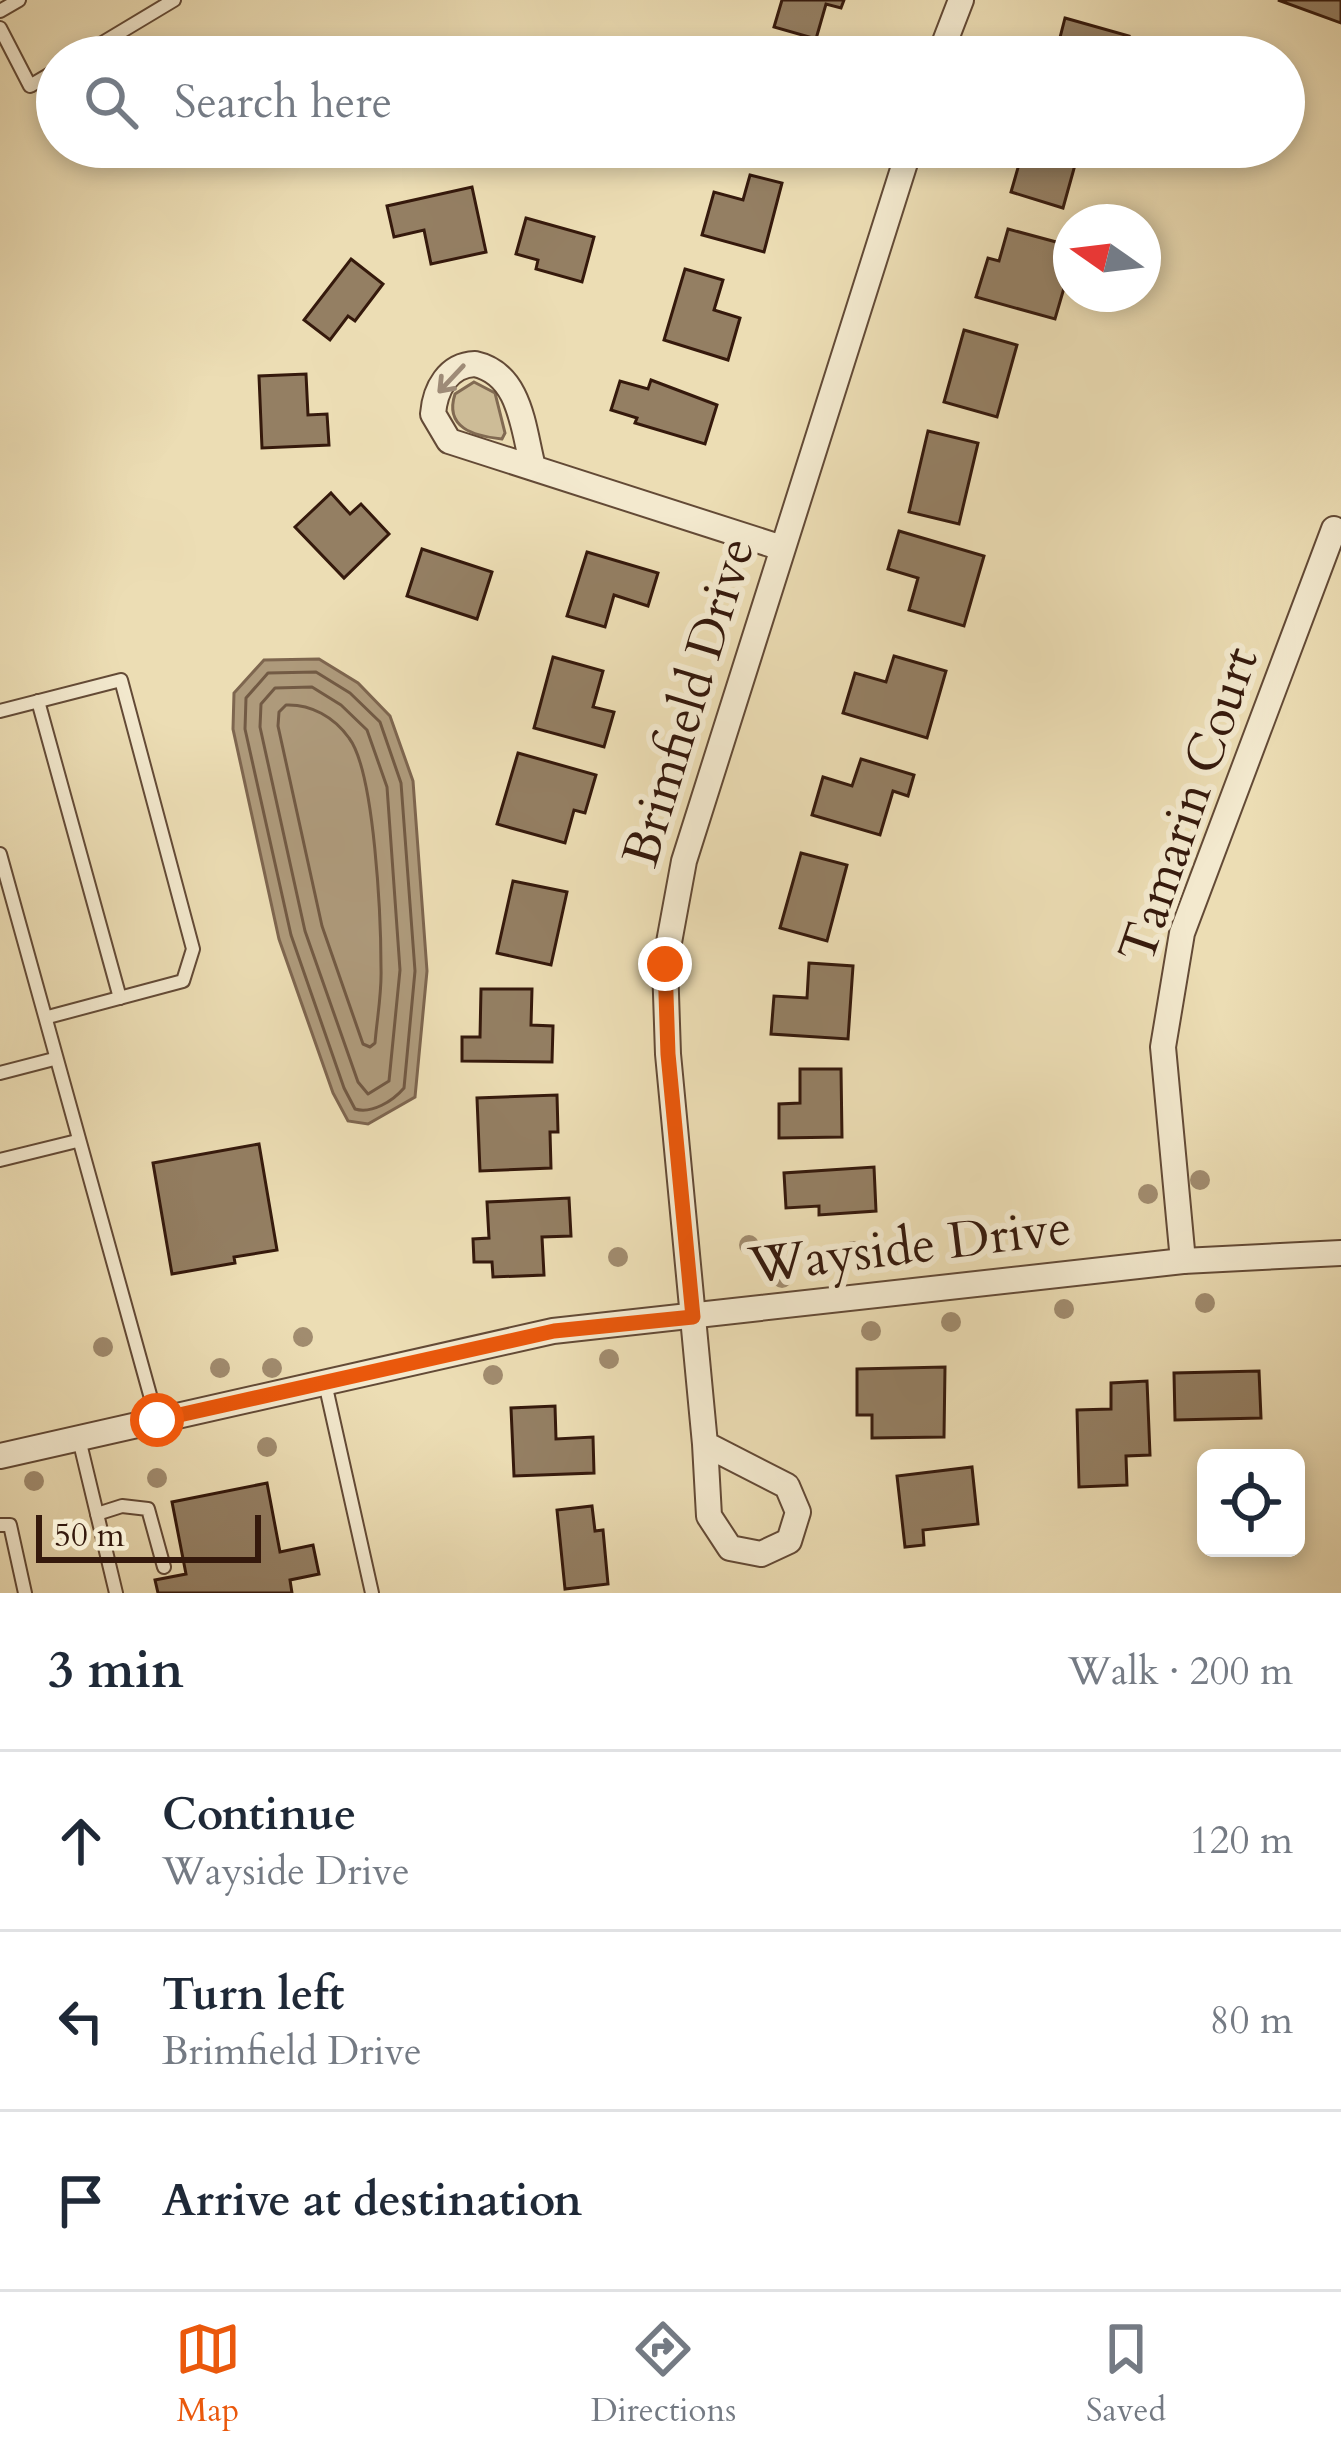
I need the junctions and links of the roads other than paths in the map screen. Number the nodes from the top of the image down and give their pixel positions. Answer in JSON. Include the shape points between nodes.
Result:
{"nodes":[{"id":1,"x":19,"y":0,"type":"edge"},
{"id":2,"x":174,"y":0,"type":"edge"},
{"id":3,"x":961,"y":0,"type":"edge"},
{"id":4,"x":0,"y":11,"type":"edge"},
{"id":5,"x":0,"y":28,"type":"edge"},
{"id":6,"x":114,"y":36,"type":"edge"},
{"id":7,"x":947,"y":36,"type":"edge"},
{"id":8,"x":36,"y":82,"type":"edge"},
{"id":9,"x":903,"y":168,"type":"edge"},
{"id":10,"x":533,"y":467,"type":"junction"},
{"id":11,"x":1334,"y":529,"type":"dead end"},
{"id":12,"x":782,"y":548,"type":"junction"},
{"id":13,"x":38,"y":700,"type":"junction"},
{"id":14,"x":0,"y":711,"type":"edge"},
{"id":15,"x":0,"y":854,"type":"edge"},
{"id":16,"x":120,"y":998,"type":"junction"},
{"id":17,"x":48,"y":1017,"type":"junction"},
{"id":18,"x":54,"y":1059,"type":"junction"},
{"id":19,"x":0,"y":1073,"type":"edge"},
{"id":20,"x":77,"y":1141,"type":"junction"},
{"id":21,"x":0,"y":1160,"type":"edge"},
{"id":22,"x":1341,"y":1253,"type":"edge"},
{"id":23,"x":1183,"y":1261,"type":"junction"},
{"id":24,"x":693,"y":1317,"type":"junction"},
{"id":25,"x":325,"y":1382,"type":"junction"},
{"id":26,"x":157,"y":1420,"type":"junction"},
{"id":27,"x":78,"y":1438,"type":"junction"},
{"id":28,"x":705,"y":1444,"type":"junction"},
{"id":29,"x":0,"y":1456,"type":"edge"},
{"id":30,"x":97,"y":1514,"type":"junction"},
{"id":31,"x":0,"y":1526,"type":"edge"},
{"id":32,"x":164,"y":1567,"type":"dead end"},
{"id":33,"x":25,"y":1593,"type":"edge"},
{"id":34,"x":116,"y":1593,"type":"edge"},
{"id":35,"x":372,"y":1593,"type":"edge"}],
"edges":[{"from":1,"to":4,"type":"lane"},
{"from":2,"to":6,"type":"lane"},
{"from":3,"to":7,"type":"street"},
{"from":5,"to":8,"type":"lane","via":[[30,86]]},
{"from":9,"to":12,"type":"street","name":"Brimfield Drive"},
{"from":10,"to":10,"type":"street","one_way":true,"via":[[502,375],[475,364],[452,372],[434,401],[442,434]]},
{"from":10,"to":12,"type":"street"},
{"from":11,"to":23,"type":"street","name":"Tamarin Court","via":[[1182,933],[1163,1047]]},
{"from":12,"to":24,"type":"street","name":"Brimfield Drive","via":[[684,861],[665,964]]},
{"from":13,"to":14,"type":"lane"},
{"from":13,"to":16,"type":"lane"},
{"from":13,"to":16,"type":"lane","via":[[121,680],[193,949],[183,981]]},
{"from":15,"to":17,"type":"lane"},
{"from":16,"to":17,"type":"lane"},
{"from":17,"to":18,"type":"lane"},
{"from":18,"to":19,"type":"lane"},
{"from":18,"to":20,"type":"lane"},
{"from":20,"to":21,"type":"lane"},
{"from":20,"to":26,"type":"lane"},
{"from":22,"to":23,"type":"street","name":"Wayside Drive"},
{"from":23,"to":24,"type":"street","name":"Wayside Drive"},
{"from":24,"to":25,"type":"street","name":"Wayside Drive","via":[[554,1331]]},
{"from":24,"to":28,"type":"street","name":"Brimfield Drive"},
{"from":25,"to":26,"type":"street","name":"Wayside Drive"},
{"from":25,"to":35,"type":"lane"},
{"from":26,"to":27,"type":"street","name":"Wayside Drive"},
{"from":27,"to":29,"type":"street","name":"Wayside Drive"},
{"from":27,"to":30,"type":"lane"},
{"from":28,"to":28,"type":"street","name":"Brimfield Drive","via":[[709,1516],[730,1548],[760,1555],[789,1541],[798,1512],[788,1486]]},
{"from":30,"to":32,"type":"lane","via":[[148,1509]]},
{"from":30,"to":34,"type":"lane"},
{"from":31,"to":33,"type":"lane","via":[[10,1525]]}]}
